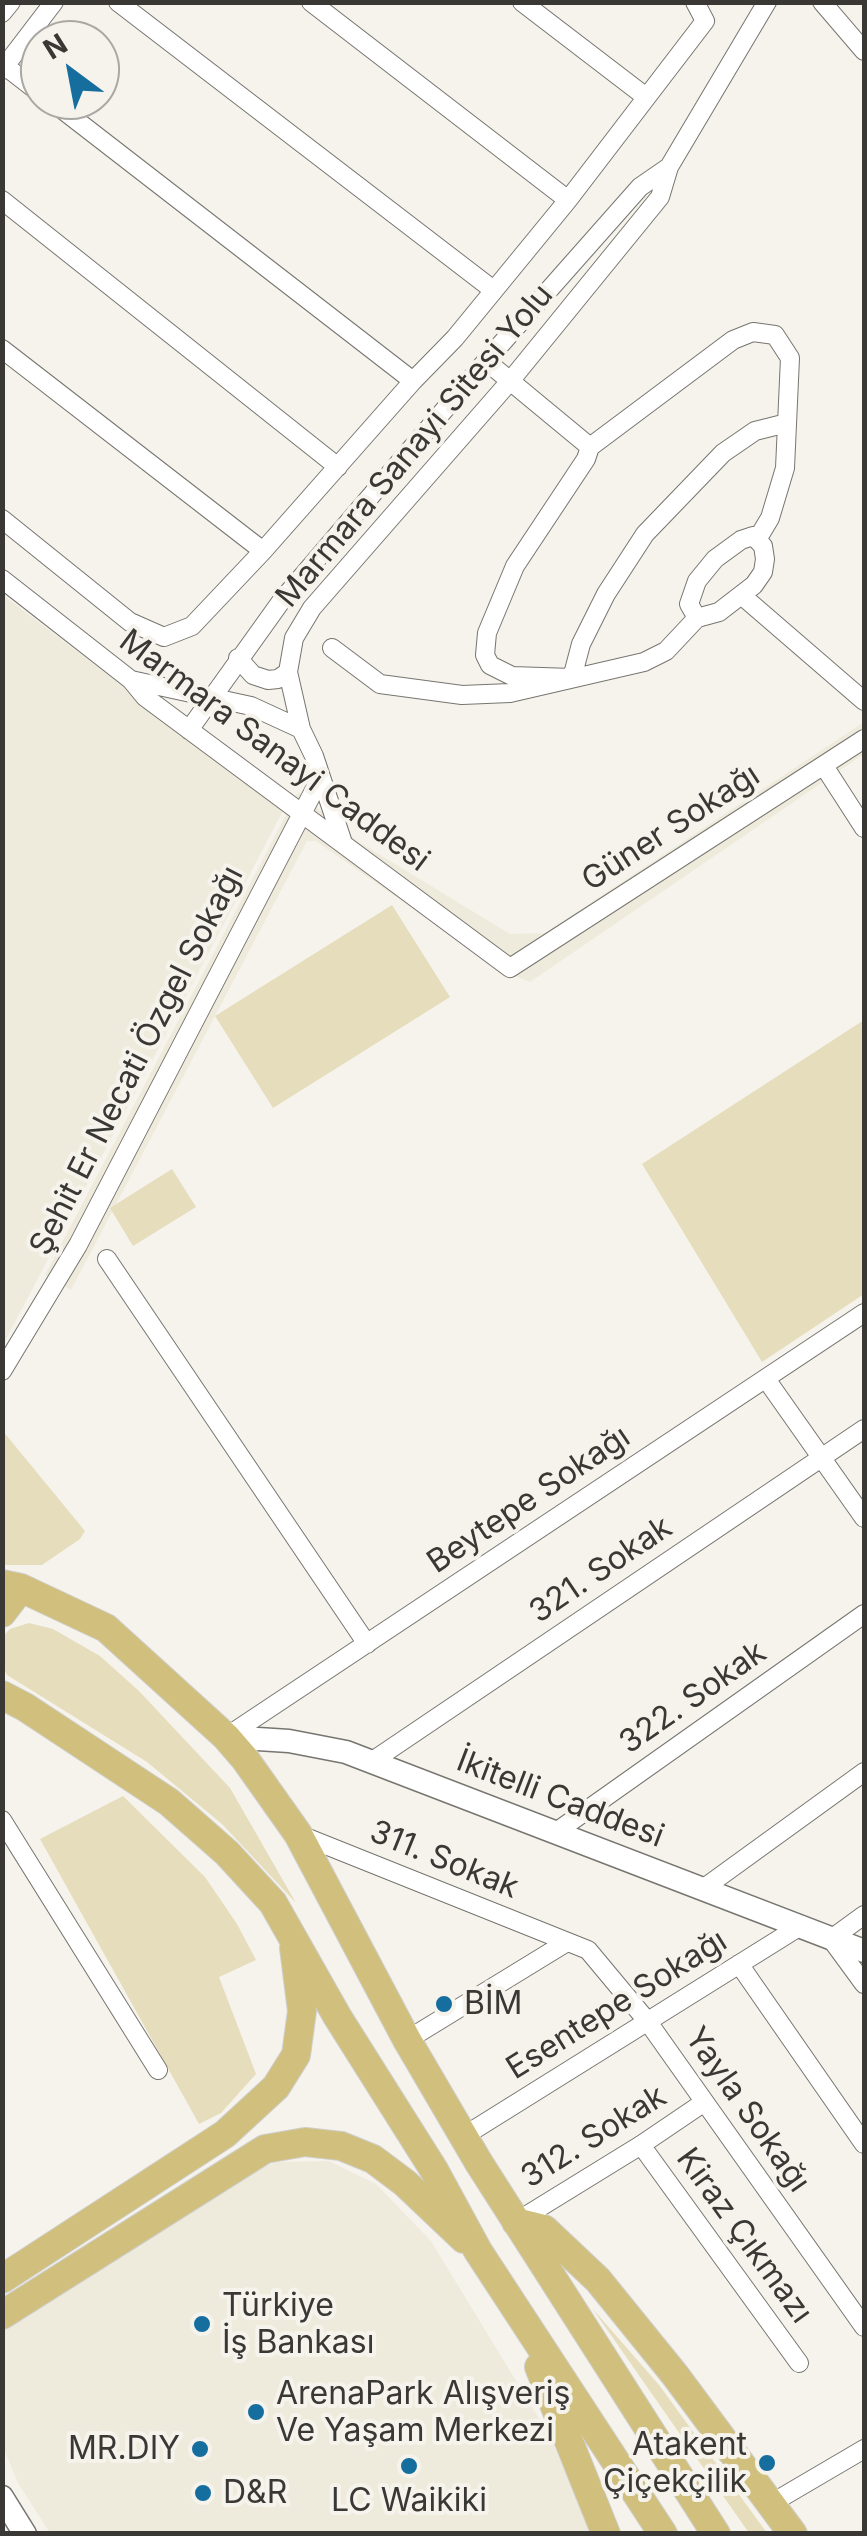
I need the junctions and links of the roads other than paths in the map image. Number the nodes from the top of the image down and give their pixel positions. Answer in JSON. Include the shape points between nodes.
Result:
{"nodes":[{"id":1,"x":10,"y":2,"type":"edge"},
{"id":2,"x":54,"y":2,"type":"edge"},
{"id":3,"x":118,"y":2,"type":"edge"},
{"id":4,"x":522,"y":2,"type":"edge"},
{"id":5,"x":695,"y":2,"type":"edge"},
{"id":6,"x":767,"y":2,"type":"edge"},
{"id":7,"x":822,"y":2,"type":"edge"},
{"id":8,"x":316,"y":4,"type":"edge"},
{"id":9,"x":2,"y":13,"type":"edge"},
{"id":10,"x":864,"y":51,"type":"edge"},
{"id":11,"x":4,"y":68,"type":"edge"},
{"id":12,"x":646,"y":97,"type":"junction"},
{"id":13,"x":76,"y":120,"type":"edge"},
{"id":14,"x":669,"y":167,"type":"junction"},
{"id":15,"x":2,"y":200,"type":"edge"},
{"id":16,"x":568,"y":200,"type":"junction"},
{"id":17,"x":492,"y":289,"type":"junction"},
{"id":18,"x":2,"y":349,"type":"edge"},
{"id":19,"x":486,"y":361,"type":"junction"},
{"id":20,"x":413,"y":380,"type":"junction"},
{"id":21,"x":510,"y":380,"type":"junction"},
{"id":22,"x":787,"y":423,"type":"junction"},
{"id":23,"x":590,"y":447,"type":"junction"},
{"id":24,"x":338,"y":467,"type":"junction"},
{"id":25,"x":2,"y":519,"type":"edge"},
{"id":26,"x":758,"y":538,"type":"junction"},
{"id":27,"x":263,"y":551,"type":"junction"},
{"id":28,"x":2,"y":579,"type":"edge"},
{"id":29,"x":745,"y":594,"type":"junction"},
{"id":30,"x":697,"y":618,"type":"junction"},
{"id":31,"x":332,"y":648,"type":"dead end"},
{"id":32,"x":238,"y":658,"type":"junction"},
{"id":33,"x":288,"y":672,"type":"junction"},
{"id":34,"x":572,"y":678,"type":"junction"},
{"id":35,"x":131,"y":680,"type":"junction"},
{"id":36,"x":210,"y":698,"type":"junction"},
{"id":37,"x":864,"y":700,"type":"edge"},
{"id":38,"x":190,"y":730,"type":"junction"},
{"id":39,"x":301,"y":730,"type":"junction"},
{"id":40,"x":864,"y":739,"type":"edge"},
{"id":41,"x":824,"y":766,"type":"junction"},
{"id":42,"x":321,"y":777,"type":"junction"},
{"id":43,"x":300,"y":812,"type":"junction"},
{"id":44,"x":864,"y":828,"type":"edge"},
{"id":45,"x":343,"y":844,"type":"junction"},
{"id":46,"x":510,"y":968,"type":"joint"},
{"id":47,"x":107,"y":1259,"type":"dead end"},
{"id":48,"x":864,"y":1313,"type":"edge"},
{"id":49,"x":2,"y":1372,"type":"edge"},
{"id":50,"x":766,"y":1379,"type":"junction"},
{"id":51,"x":864,"y":1429,"type":"edge"},
{"id":52,"x":824,"y":1456,"type":"junction"},
{"id":53,"x":864,"y":1518,"type":"edge"},
{"id":54,"x":12,"y":1586,"type":"edge"},
{"id":55,"x":2,"y":1613,"type":"edge"},
{"id":56,"x":864,"y":1614,"type":"edge"},
{"id":57,"x":367,"y":1644,"type":"junction"},
{"id":58,"x":3,"y":1694,"type":"edge"},
{"id":59,"x":226,"y":1737,"type":"junction"},
{"id":60,"x":371,"y":1762,"type":"junction"},
{"id":61,"x":864,"y":1772,"type":"edge"},
{"id":62,"x":2,"y":1820,"type":"edge"},
{"id":63,"x":556,"y":1832,"type":"junction"},
{"id":64,"x":298,"y":1834,"type":"junction"},
{"id":65,"x":704,"y":1888,"type":"junction"},
{"id":66,"x":864,"y":1915,"type":"edge"},
{"id":67,"x":802,"y":1925,"type":"junction"},
{"id":68,"x":292,"y":1932,"type":"junction"},
{"id":69,"x":831,"y":1939,"type":"junction"},
{"id":70,"x":567,"y":1942,"type":"junction"},
{"id":71,"x":864,"y":1951,"type":"edge"},
{"id":72,"x":739,"y":1964,"type":"junction"},
{"id":73,"x":864,"y":1984,"type":"edge"},
{"id":74,"x":648,"y":2022,"type":"junction"},
{"id":75,"x":407,"y":2040,"type":"junction"},
{"id":76,"x":158,"y":2070,"type":"dead end"},
{"id":77,"x":704,"y":2103,"type":"junction"},
{"id":78,"x":464,"y":2136,"type":"junction"},
{"id":79,"x":864,"y":2144,"type":"edge"},
{"id":80,"x":641,"y":2146,"type":"junction"},
{"id":81,"x":516,"y":2222,"type":"junction"},
{"id":82,"x":478,"y":2251,"type":"junction"},
{"id":83,"x":2,"y":2279,"type":"edge"},
{"id":84,"x":516,"y":2310,"type":"junction"},
{"id":85,"x":2,"y":2315,"type":"edge"},
{"id":86,"x":864,"y":2326,"type":"edge"},
{"id":87,"x":799,"y":2363,"type":"dead end"},
{"id":88,"x":864,"y":2449,"type":"edge"},
{"id":89,"x":2,"y":2497,"type":"edge"},
{"id":90,"x":772,"y":2503,"type":"junction"},
{"id":91,"x":24,"y":2534,"type":"edge"},
{"id":92,"x":606,"y":2534,"type":"edge"},
{"id":93,"x":663,"y":2534,"type":"edge"},
{"id":94,"x":716,"y":2534,"type":"edge"},
{"id":95,"x":796,"y":2534,"type":"edge"}],
"edges":[{"from":1,"to":9,"type":"street"},
{"from":2,"to":11,"type":"street"},
{"from":3,"to":17,"type":"street"},
{"from":4,"to":12,"type":"street"},
{"from":5,"to":12,"type":"street","via":[[705,21]]},
{"from":6,"to":14,"type":"street","name":"Marmara Sanayi Sitesi Yolu"},
{"from":7,"to":10,"type":"street"},
{"from":8,"to":16,"type":"street"},
{"from":12,"to":16,"type":"street"},
{"from":13,"to":20,"type":"street"},
{"from":14,"to":19,"type":"street","name":"Marmara Sanayi Sitesi Yolu","via":[[640,187]]},
{"from":14,"to":21,"type":"street","name":"Marmara Sanayi Sitesi Yolu","via":[[660,197]]},
{"from":15,"to":24,"type":"street"},
{"from":16,"to":17,"type":"street"},
{"from":17,"to":20,"type":"street"},
{"from":18,"to":27,"type":"street"},
{"from":19,"to":21,"type":"street"},
{"from":19,"to":32,"type":"street","name":"Marmara Sanayi Sitesi Yolu"},
{"from":20,"to":24,"type":"street"},
{"from":21,"to":23,"type":"street"},
{"from":21,"to":33,"type":"street","name":"Marmara Sanayi Sitesi Yolu","via":[[312,608],[294,638]]},
{"from":22,"to":23,"type":"street","via":[[790,358],[775,335],[753,332]]},
{"from":22,"to":26,"type":"street","via":[[782,483]]},
{"from":22,"to":34,"type":"street","via":[[755,431],[723,453],[645,534],[580,644]]},
{"from":23,"to":34,"type":"street","via":[[515,566],[483,647],[490,665],[512,676]]},
{"from":24,"to":27,"type":"street"},
{"from":25,"to":27,"type":"street","via":[[130,622],[164,637],[192,626]]},
{"from":26,"to":29,"type":"street","via":[[762,572]]},
{"from":26,"to":30,"type":"street","via":[[740,540],[704,572],[688,604]]},
{"from":28,"to":35,"type":"street","name":"Marmara Sanayi Caddesi"},
{"from":29,"to":30,"type":"street"},
{"from":29,"to":37,"type":"street"},
{"from":30,"to":34,"type":"street","via":[[666,651],[644,662]]},
{"from":31,"to":34,"type":"street","via":[[380,684],[446,693],[510,693]]},
{"from":32,"to":33,"type":"street","via":[[268,680]]},
{"from":32,"to":36,"type":"street","name":"Marmara Sanayi Sitesi Yolu"},
{"from":33,"to":39,"type":"street","name":"Marmara Sanayi Sitesi Yolu"},
{"from":35,"to":36,"type":"street"},
{"from":35,"to":38,"type":"street","name":"Marmara Sanayi Caddesi"},
{"from":36,"to":38,"type":"street","name":"Marmara Sanayi Sitesi Yolu"},
{"from":36,"to":39,"type":"street","via":[[250,706]]},
{"from":38,"to":43,"type":"street","name":"Marmara Sanayi Caddesi"},
{"from":39,"to":42,"type":"street","name":"Marmara Sanayi Sitesi Yolu"},
{"from":40,"to":41,"type":"street","name":"Güner Sokağı"},
{"from":41,"to":44,"type":"street"},
{"from":41,"to":46,"type":"street","name":"Güner Sokağı"},
{"from":42,"to":43,"type":"street","name":"Şehit Er Necati Özgel Sokağı"},
{"from":42,"to":45,"type":"street","name":"Marmara Sanayi Sitesi Yolu"},
{"from":43,"to":45,"type":"street","name":"Marmara Sanayi Caddesi"},
{"from":43,"to":49,"type":"street","name":"Şehit Er Necati Özgel Sokağı","via":[[78,1245]]},
{"from":45,"to":46,"type":"street","name":"Marmara Sanayi Caddesi"},
{"from":47,"to":57,"type":"street"},
{"from":48,"to":50,"type":"street","name":"Beytepe Sokağı"},
{"from":50,"to":52,"type":"street"},
{"from":50,"to":57,"type":"street","name":"Beytepe Sokağı"},
{"from":51,"to":52,"type":"street","name":"321. Sokak"},
{"from":52,"to":53,"type":"street"},
{"from":52,"to":60,"type":"street","name":"321. Sokak"},
{"from":54,"to":55,"type":"main road"},
{"from":54,"to":59,"type":"main road","via":[[106,1628]]},
{"from":56,"to":63,"type":"street","name":"322. Sokak"},
{"from":57,"to":59,"type":"street","name":"Beytepe Sokağı"},
{"from":58,"to":68,"type":"main road","via":[[169,1802],[226,1852]]},
{"from":59,"to":60,"type":"street","name":"İkitelli Caddesi","via":[[289,1741]]},
{"from":59,"to":64,"type":"main road"},
{"from":60,"to":63,"type":"street","name":"İkitelli Caddesi"},
{"from":61,"to":65,"type":"street"},
{"from":62,"to":76,"type":"street"},
{"from":63,"to":65,"type":"street","name":"İkitelli Caddesi"},
{"from":64,"to":70,"type":"street","name":"311. Sokak"},
{"from":64,"to":75,"type":"main road"},
{"from":65,"to":67,"type":"street","name":"İkitelli Caddesi"},
{"from":66,"to":69,"type":"street"},
{"from":67,"to":69,"type":"street","name":"İkitelli Caddesi"},
{"from":67,"to":72,"type":"street","name":"Esentepe Sokağı"},
{"from":68,"to":82,"type":"main road"},
{"from":68,"to":83,"type":"main road","via":[[302,2011],[296,2055],[276,2087],[225,2134]]},
{"from":69,"to":71,"type":"street","name":"İkitelli Caddesi"},
{"from":69,"to":73,"type":"street"},
{"from":70,"to":74,"type":"street","name":"Yayla Sokağı","via":[[588,1950]]},
{"from":70,"to":75,"type":"street"},
{"from":72,"to":74,"type":"street","name":"Esentepe Sokağı"},
{"from":72,"to":79,"type":"street"},
{"from":74,"to":77,"type":"street","name":"Yayla Sokağı"},
{"from":74,"to":78,"type":"street","name":"Esentepe Sokağı"},
{"from":75,"to":78,"type":"main road"},
{"from":77,"to":80,"type":"street","name":"312. Sokak"},
{"from":77,"to":86,"type":"street","name":"Yayla Sokağı"},
{"from":78,"to":81,"type":"main road"},
{"from":80,"to":81,"type":"street","name":"312. Sokak"},
{"from":80,"to":87,"type":"street","name":"Kiraz Çıkmazı"},
{"from":81,"to":90,"type":"main road","via":[[544,2228],[598,2280]]},
{"from":81,"to":94,"type":"main road"},
{"from":82,"to":84,"type":"main road"},
{"from":82,"to":85,"type":"main road","via":[[373,2159],[305,2142],[265,2149]]},
{"from":84,"to":92,"type":"main road"},
{"from":84,"to":93,"type":"main road"},
{"from":88,"to":90,"type":"street"},
{"from":89,"to":91,"type":"street"},
{"from":90,"to":95,"type":"main road"}]}
